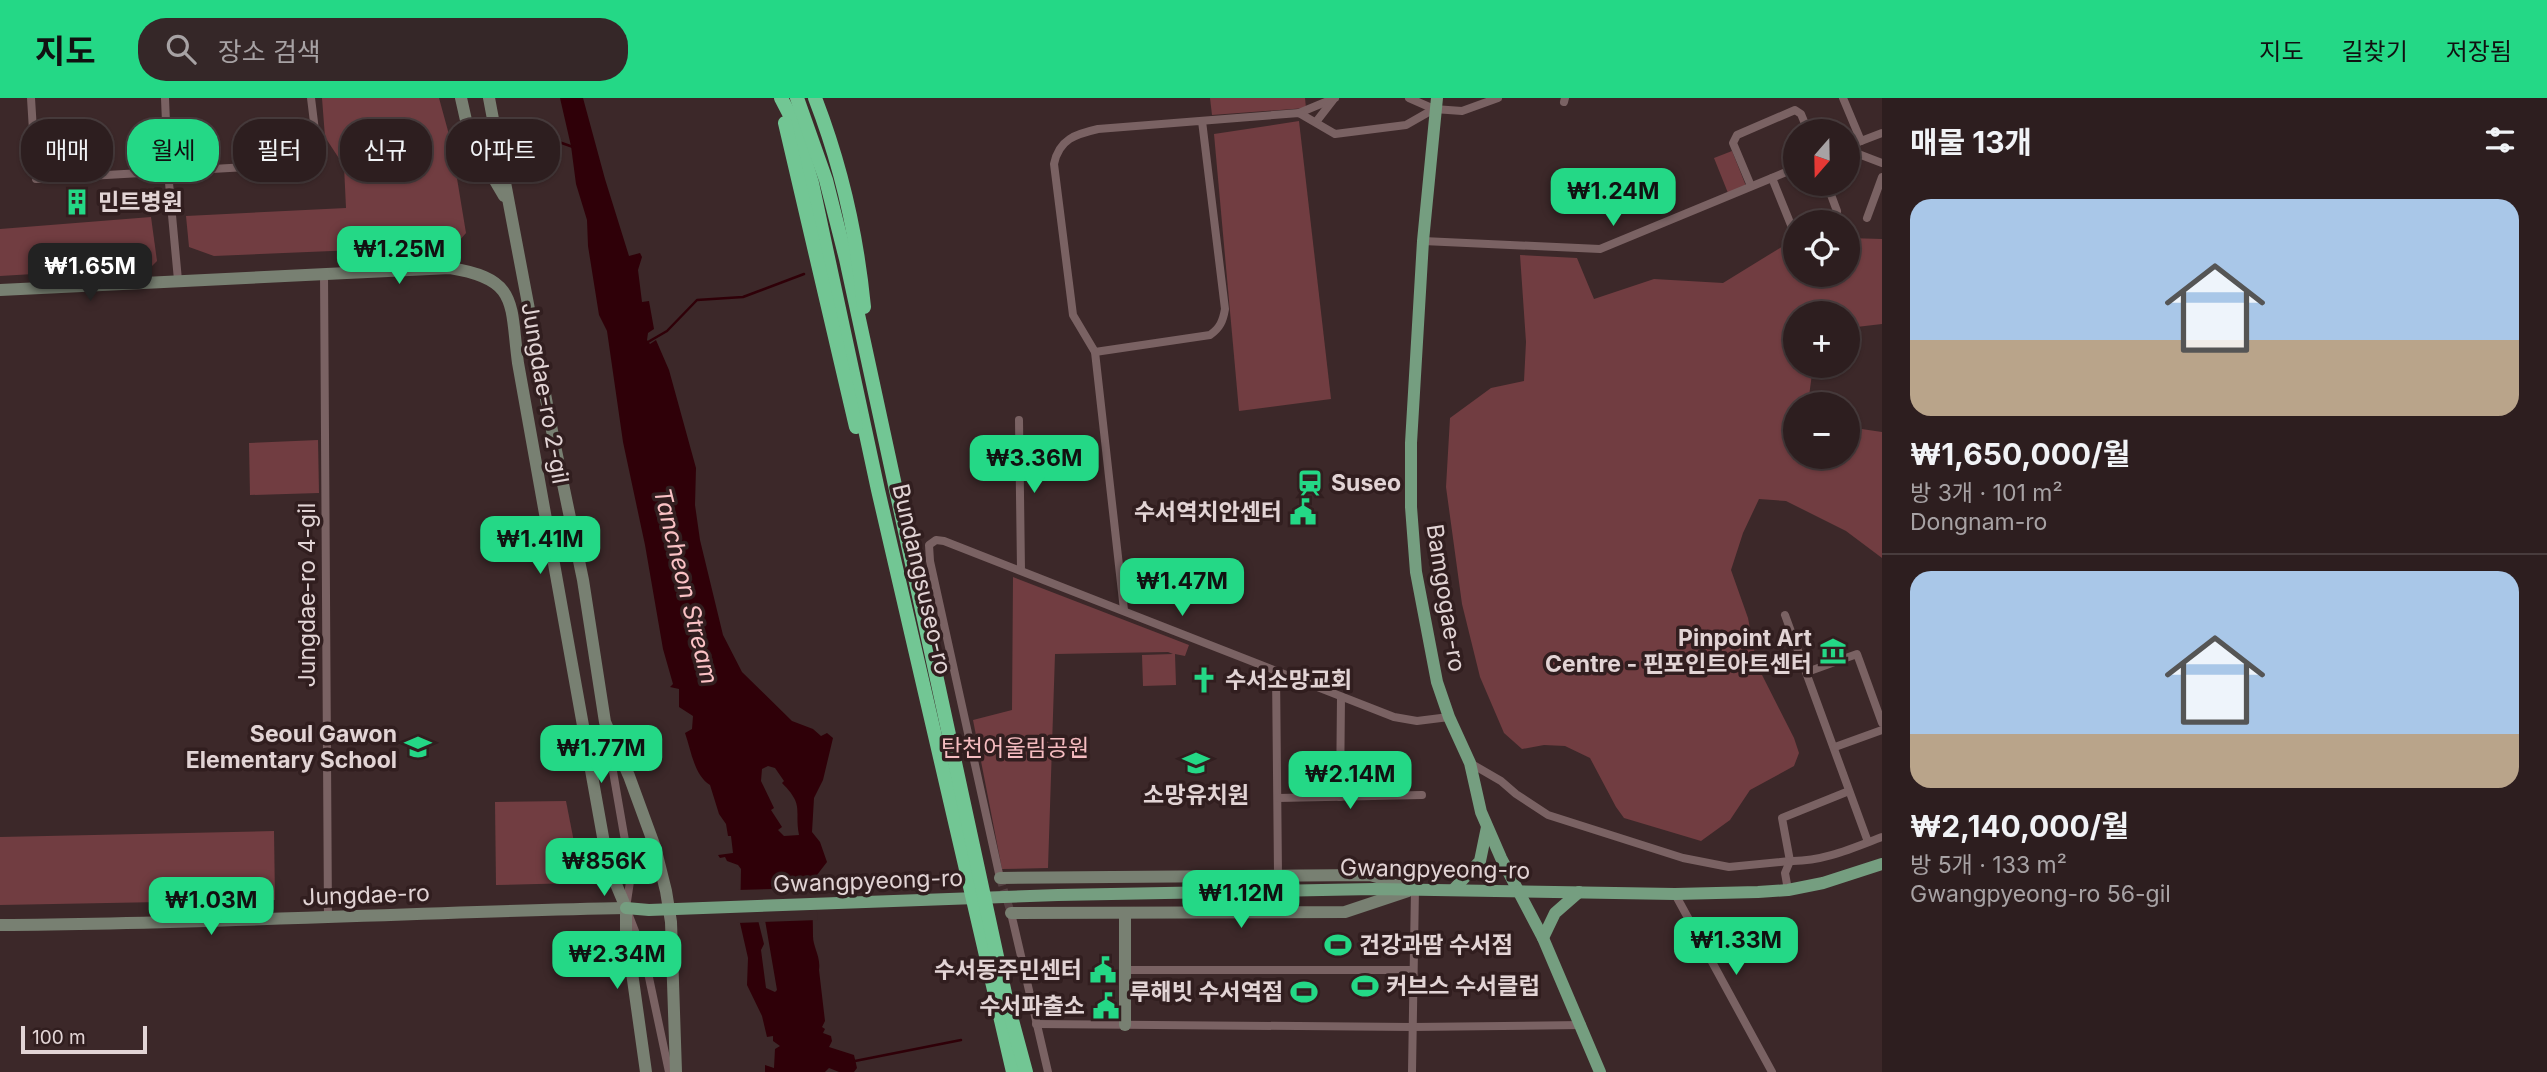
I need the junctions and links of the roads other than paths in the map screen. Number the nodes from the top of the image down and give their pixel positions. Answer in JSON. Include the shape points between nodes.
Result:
{"nodes":[{"id":1,"x":31,"y":98,"type":"edge"},
{"id":2,"x":165,"y":98,"type":"edge"},
{"id":3,"x":311,"y":98,"type":"edge"},
{"id":4,"x":461,"y":98,"type":"edge"},
{"id":5,"x":489,"y":98,"type":"edge"},
{"id":6,"x":780,"y":98,"type":"edge"},
{"id":7,"x":797,"y":98,"type":"edge"},
{"id":8,"x":815,"y":98,"type":"edge"},
{"id":9,"x":1337,"y":98,"type":"edge"},
{"id":10,"x":1409,"y":98,"type":"edge"},
{"id":11,"x":1498,"y":98,"type":"edge"},
{"id":12,"x":1843,"y":98,"type":"edge"},
{"id":13,"x":1436,"y":104,"type":"edge"},
{"id":14,"x":1299,"y":113,"type":"junction"},
{"id":15,"x":166,"y":119,"type":"edge"},
{"id":16,"x":1803,"y":119,"type":"edge"},
{"id":17,"x":1202,"y":121,"type":"junction"},
{"id":18,"x":1316,"y":122,"type":"junction"},
{"id":19,"x":1882,"y":133,"type":"edge"},
{"id":20,"x":1861,"y":141,"type":"joint"},
{"id":21,"x":1860,"y":153,"type":"edge"},
{"id":22,"x":1882,"y":163,"type":"edge"},
{"id":23,"x":219,"y":169,"type":"edge"},
{"id":24,"x":1783,"y":173,"type":"edge"},
{"id":25,"x":127,"y":174,"type":"edge"},
{"id":26,"x":1882,"y":177,"type":"edge"},
{"id":27,"x":1772,"y":178,"type":"junction"},
{"id":28,"x":169,"y":182,"type":"edge"},
{"id":29,"x":1751,"y":186,"type":"junction"},
{"id":30,"x":510,"y":205,"type":"junction"},
{"id":31,"x":1785,"y":210,"type":"edge"},
{"id":32,"x":1867,"y":218,"type":"dead end"},
{"id":33,"x":1423,"y":241,"type":"junction"},
{"id":34,"x":852,"y":258,"type":"junction"},
{"id":35,"x":324,"y":272,"type":"junction"},
{"id":36,"x":178,"y":280,"type":"junction"},
{"id":37,"x":0,"y":290,"type":"edge"},
{"id":38,"x":1095,"y":352,"type":"junction"},
{"id":39,"x":1019,"y":420,"type":"dead end"},
{"id":40,"x":878,"y":490,"type":"junction"},
{"id":41,"x":1021,"y":570,"type":"junction"},
{"id":42,"x":1124,"y":610,"type":"junction"},
{"id":43,"x":1785,"y":615,"type":"dead end"},
{"id":44,"x":1276,"y":672,"type":"junction"},
{"id":45,"x":1807,"y":672,"type":"junction"},
{"id":46,"x":1341,"y":697,"type":"junction"},
{"id":47,"x":1449,"y":717,"type":"junction"},
{"id":48,"x":605,"y":722,"type":"junction"},
{"id":49,"x":1882,"y":723,"type":"edge"},
{"id":50,"x":1882,"y":730,"type":"edge"},
{"id":51,"x":1835,"y":747,"type":"junction"},
{"id":52,"x":1470,"y":763,"type":"junction"},
{"id":53,"x":1849,"y":791,"type":"junction"},
{"id":54,"x":1422,"y":796,"type":"dead end"},
{"id":55,"x":1340,"y":797,"type":"junction"},
{"id":56,"x":1278,"y":798,"type":"junction"},
{"id":57,"x":1487,"y":826,"type":"junction"},
{"id":58,"x":1882,"y":836,"type":"edge"},
{"id":59,"x":1868,"y":842,"type":"junction"},
{"id":60,"x":1790,"y":862,"type":"junction"},
{"id":61,"x":1882,"y":864,"type":"edge"},
{"id":62,"x":608,"y":865,"type":"junction"},
{"id":63,"x":630,"y":867,"type":"junction"},
{"id":64,"x":1278,"y":874,"type":"junction"},
{"id":65,"x":1045,"y":877,"type":"junction"},
{"id":66,"x":1000,"y":878,"type":"joint"},
{"id":67,"x":1415,"y":888,"type":"junction"},
{"id":68,"x":1454,"y":889,"type":"junction"},
{"id":69,"x":1788,"y":890,"type":"junction"},
{"id":70,"x":1517,"y":891,"type":"junction"},
{"id":71,"x":1579,"y":892,"type":"junction"},
{"id":72,"x":1675,"y":894,"type":"junction"},
{"id":73,"x":626,"y":908,"type":"junction"},
{"id":74,"x":649,"y":910,"type":"joint"},
{"id":75,"x":1011,"y":913,"type":"joint"},
{"id":76,"x":1058,"y":914,"type":"junction"},
{"id":77,"x":1125,"y":914,"type":"junction"},
{"id":78,"x":328,"y":918,"type":"junction"},
{"id":79,"x":0,"y":925,"type":"edge"},
{"id":80,"x":1543,"y":938,"type":"junction"},
{"id":81,"x":1125,"y":970,"type":"junction"},
{"id":82,"x":1412,"y":970,"type":"junction"},
{"id":83,"x":1036,"y":1024,"type":"junction"},
{"id":84,"x":1125,"y":1025,"type":"junction"},
{"id":85,"x":1582,"y":1025,"type":"junction"},
{"id":86,"x":1412,"y":1027,"type":"junction"},
{"id":87,"x":646,"y":1072,"type":"edge"},
{"id":88,"x":669,"y":1072,"type":"edge"},
{"id":89,"x":676,"y":1072,"type":"edge"},
{"id":90,"x":1013,"y":1072,"type":"edge"},
{"id":91,"x":1026,"y":1072,"type":"edge"},
{"id":92,"x":1048,"y":1072,"type":"edge"},
{"id":93,"x":1412,"y":1072,"type":"edge"},
{"id":94,"x":1600,"y":1072,"type":"edge"},
{"id":95,"x":1772,"y":1072,"type":"edge"}],
"edges":[{"from":1,"to":25,"type":"street","via":[[36,178]]},
{"from":2,"to":15,"type":"street"},
{"from":3,"to":23,"type":"street","via":[[319,163]]},
{"from":4,"to":30,"type":"main road","via":[[470,138]]},
{"from":5,"to":30,"type":"main road"},
{"from":6,"to":40,"type":"highway","via":[[842,375]]},
{"from":6,"to":40,"type":"highway","name":"Bundangsuseo-ro","via":[[794,123],[812,183]]},
{"from":7,"to":34,"type":"highway","name":"Bundangsuseo-ro"},
{"from":8,"to":34,"type":"highway","via":[[841,178]]},
{"from":9,"to":14,"type":"street"},
{"from":9,"to":18,"type":"street"},
{"from":10,"to":13,"type":"street"},
{"from":11,"to":13,"type":"street","via":[[1462,111]]},
{"from":12,"to":20,"type":"street"},
{"from":13,"to":18,"type":"street","via":[[1406,125],[1335,134]]},
{"from":13,"to":33,"type":"main road","name":"Bamgogae-ro"},
{"from":14,"to":17,"type":"street"},
{"from":14,"to":18,"type":"street"},
{"from":16,"to":29,"type":"street","via":[[1795,110],[1737,135],[1733,143]]},
{"from":17,"to":38,"type":"street","via":[[1223,320],[1210,335]]},
{"from":17,"to":38,"type":"street","via":[[1084,132],[1064,141],[1056,155],[1072,310]]},
{"from":19,"to":20,"type":"street"},
{"from":21,"to":22,"type":"street"},
{"from":24,"to":27,"type":"street"},
{"from":26,"to":32,"type":"street"},
{"from":27,"to":29,"type":"street"},
{"from":27,"to":31,"type":"street"},
{"from":28,"to":36,"type":"street"},
{"from":29,"to":33,"type":"street","via":[[1600,249]]},
{"from":30,"to":48,"type":"main road","via":[[583,580]]},
{"from":33,"to":47,"type":"main road","name":"Bamgogae-ro","via":[[1411,443],[1413,539],[1429,647]]},
{"from":34,"to":91,"type":"highway","name":"Bundangsuseo-ro","via":[[870,371]]},
{"from":35,"to":36,"type":"main road"},
{"from":35,"to":62,"type":"main road","name":"Jungdae-ro 2-gil","via":[[450,268],[495,281],[509,300]]},
{"from":35,"to":78,"type":"street","name":"Jungdae-ro 4-gil"},
{"from":36,"to":37,"type":"main road"},
{"from":38,"to":42,"type":"street"},
{"from":39,"to":41,"type":"street"},
{"from":40,"to":90,"type":"highway","name":"Bundangsuseo-ro"},
{"from":41,"to":42,"type":"street"},
{"from":41,"to":66,"type":"street","via":[[944,541],[929,545]]},
{"from":42,"to":44,"type":"street"},
{"from":43,"to":45,"type":"street"},
{"from":44,"to":46,"type":"street"},
{"from":44,"to":56,"type":"street"},
{"from":45,"to":49,"type":"street","via":[[1857,654]]},
{"from":45,"to":51,"type":"street"},
{"from":46,"to":47,"type":"street","via":[[1394,717],[1417,721]]},
{"from":46,"to":55,"type":"street"},
{"from":47,"to":52,"type":"main road","name":"Bamgogae-ro"},
{"from":48,"to":63,"type":"street"},
{"from":48,"to":89,"type":"main road","via":[[655,847],[666,891]]},
{"from":50,"to":51,"type":"street"},
{"from":51,"to":53,"type":"street"},
{"from":52,"to":57,"type":"main road","name":"Bamgogae-ro"},
{"from":52,"to":60,"type":"street","via":[[1548,815],[1683,858],[1729,867]]},
{"from":53,"to":59,"type":"street"},
{"from":53,"to":60,"type":"street","via":[[1782,818]]},
{"from":54,"to":55,"type":"street"},
{"from":55,"to":56,"type":"street"},
{"from":56,"to":64,"type":"street"},
{"from":57,"to":68,"type":"main road","via":[[1480,862]]},
{"from":57,"to":70,"type":"main road","name":"Bamgogae-ro"},
{"from":58,"to":59,"type":"street"},
{"from":59,"to":60,"type":"street"},
{"from":60,"to":69,"type":"street","via":[[1785,873]]},
{"from":61,"to":69,"type":"main road","name":"Gwangpyeong-ro"},
{"from":62,"to":63,"type":"main road"},
{"from":62,"to":73,"type":"main road","name":"Jungdae-ro 2-gil"},
{"from":63,"to":73,"type":"street"},
{"from":64,"to":65,"type":"main road"},
{"from":64,"to":67,"type":"main road","via":[[1370,875]]},
{"from":65,"to":66,"type":"main road"},
{"from":65,"to":76,"type":"main road","via":[[1033,886],[1033,902]]},
{"from":67,"to":68,"type":"main road","name":"Gwangpyeong-ro"},
{"from":67,"to":74,"type":"main road","name":"Gwangpyeong-ro"},
{"from":67,"to":77,"type":"main road","via":[[1345,912]]},
{"from":67,"to":82,"type":"street"},
{"from":68,"to":70,"type":"main road","name":"Gwangpyeong-ro"},
{"from":69,"to":72,"type":"main road","name":"Gwangpyeong-ro"},
{"from":70,"to":71,"type":"main road","name":"Gwangpyeong-ro"},
{"from":70,"to":80,"type":"main road","name":"Bamgogae-ro"},
{"from":71,"to":72,"type":"main road","name":"Gwangpyeong-ro"},
{"from":71,"to":80,"type":"main road","via":[[1555,913]]},
{"from":72,"to":95,"type":"street"},
{"from":73,"to":74,"type":"main road","name":"Jungdae-ro"},
{"from":73,"to":78,"type":"main road","name":"Jungdae-ro"},
{"from":73,"to":87,"type":"main road","name":"Jungdae-ro 2-gil"},
{"from":73,"to":88,"type":"street","via":[[644,954]]},
{"from":75,"to":76,"type":"main road"},
{"from":75,"to":83,"type":"street"},
{"from":76,"to":77,"type":"main road"},
{"from":77,"to":81,"type":"main road"},
{"from":78,"to":79,"type":"main road","name":"Jungdae-ro"},
{"from":80,"to":85,"type":"main road","name":"Bamgogae-ro"},
{"from":81,"to":82,"type":"street"},
{"from":81,"to":84,"type":"main road"},
{"from":82,"to":86,"type":"street"},
{"from":83,"to":84,"type":"street"},
{"from":83,"to":92,"type":"street"},
{"from":84,"to":86,"type":"street"},
{"from":85,"to":86,"type":"street"},
{"from":85,"to":94,"type":"main road","name":"Bamgogae-ro"},
{"from":86,"to":93,"type":"street"}]}
